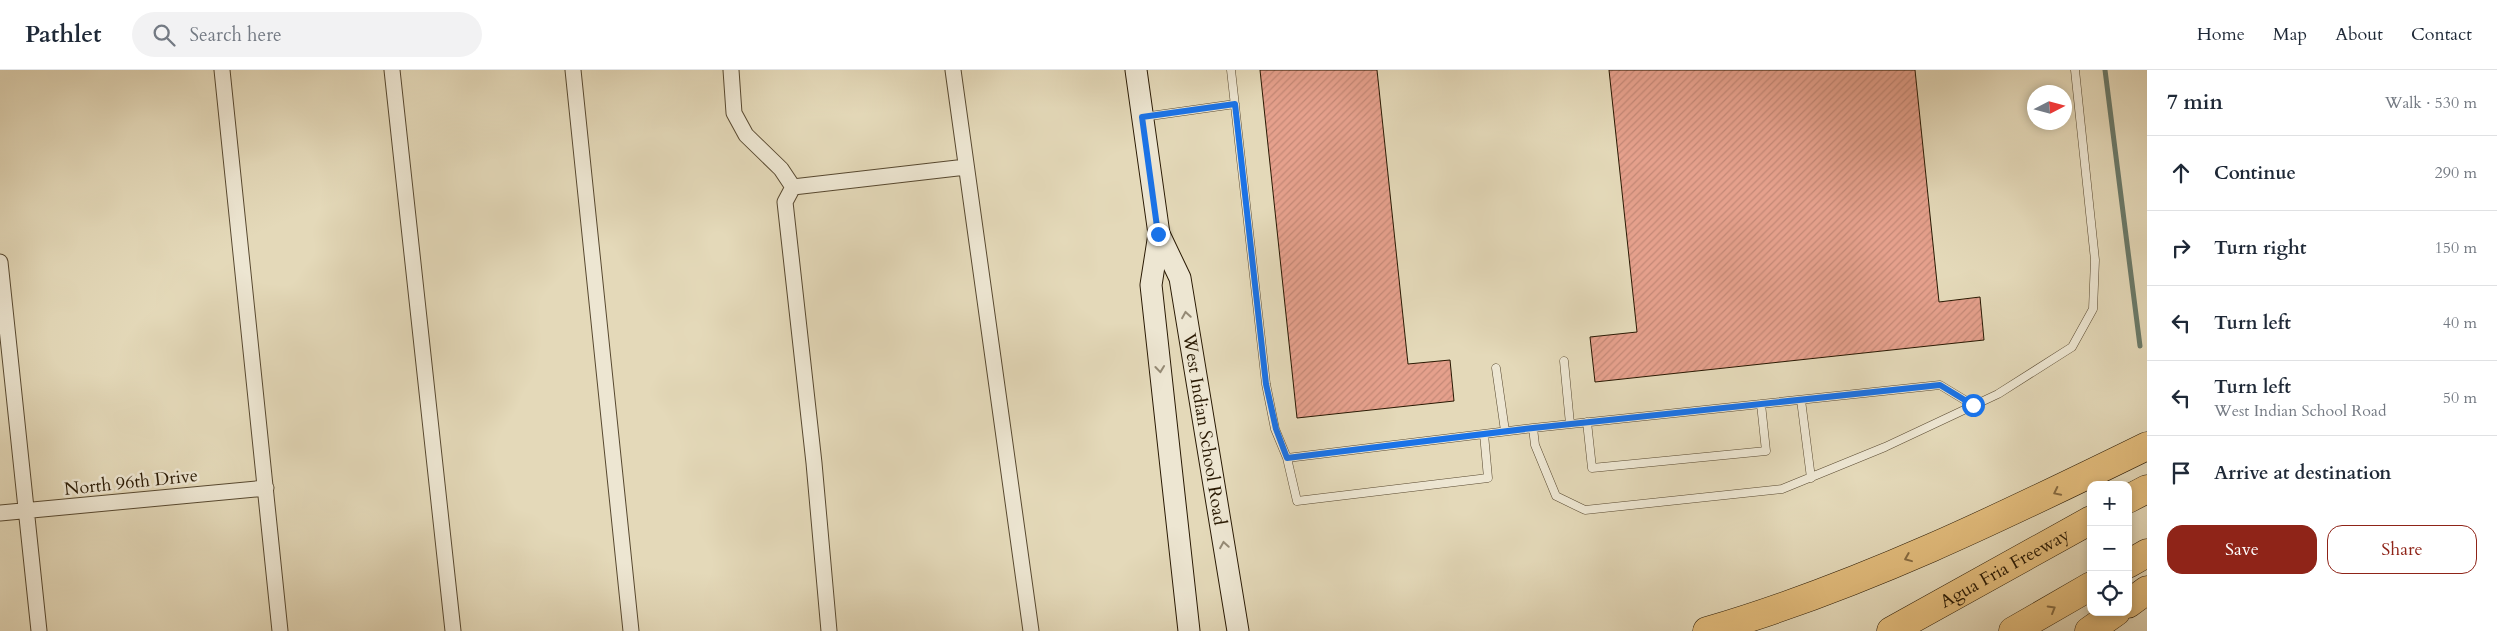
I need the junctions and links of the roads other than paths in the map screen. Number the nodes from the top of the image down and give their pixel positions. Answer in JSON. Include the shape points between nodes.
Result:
{"nodes":[{"id":1,"x":222,"y":70,"type":"edge"},
{"id":2,"x":392,"y":70,"type":"edge"},
{"id":3,"x":573,"y":70,"type":"edge"},
{"id":4,"x":730,"y":70,"type":"edge"},
{"id":5,"x":953,"y":70,"type":"edge"},
{"id":6,"x":1136,"y":70,"type":"edge"},
{"id":7,"x":1231,"y":70,"type":"edge"},
{"id":8,"x":2075,"y":70,"type":"edge"},
{"id":9,"x":1235,"y":104,"type":"junction"},
{"id":10,"x":1142,"y":117,"type":"junction"},
{"id":11,"x":966,"y":167,"type":"junction"},
{"id":12,"x":793,"y":187,"type":"junction"},
{"id":13,"x":1158,"y":234,"type":"junction"},
{"id":14,"x":0,"y":262,"type":"edge"},
{"id":15,"x":1564,"y":361,"type":"dead end"},
{"id":16,"x":1496,"y":368,"type":"dead end"},
{"id":17,"x":1800,"y":400,"type":"junction"},
{"id":18,"x":1761,"y":404,"type":"junction"},
{"id":19,"x":1973,"y":405,"type":"junction"},
{"id":20,"x":1587,"y":422,"type":"junction"},
{"id":21,"x":1570,"y":424,"type":"junction"},
{"id":22,"x":1533,"y":428,"type":"junction"},
{"id":23,"x":1505,"y":431,"type":"junction"},
{"id":24,"x":1484,"y":434,"type":"junction"},
{"id":25,"x":2147,"y":446,"type":"edge"},
{"id":26,"x":1287,"y":458,"type":"junction"},
{"id":27,"x":1811,"y":478,"type":"junction"},
{"id":28,"x":266,"y":488,"type":"junction"},
{"id":29,"x":2147,"y":489,"type":"edge"},
{"id":30,"x":2132,"y":497,"type":"edge"},
{"id":31,"x":26,"y":511,"type":"junction"},
{"id":32,"x":0,"y":513,"type":"edge"},
{"id":33,"x":2087,"y":522,"type":"edge"},
{"id":34,"x":2147,"y":553,"type":"edge"},
{"id":35,"x":2132,"y":562,"type":"edge"},
{"id":36,"x":2087,"y":588,"type":"edge"},
{"id":37,"x":2147,"y":590,"type":"edge"},
{"id":38,"x":2132,"y":601,"type":"edge"},
{"id":39,"x":2110,"y":616,"type":"edge"},
{"id":40,"x":39,"y":631,"type":"edge"},
{"id":41,"x":280,"y":631,"type":"edge"},
{"id":42,"x":453,"y":631,"type":"edge"},
{"id":43,"x":631,"y":631,"type":"edge"},
{"id":44,"x":829,"y":631,"type":"edge"},
{"id":45,"x":1031,"y":631,"type":"edge"},
{"id":46,"x":1189,"y":631,"type":"edge"},
{"id":47,"x":1238,"y":631,"type":"edge"},
{"id":48,"x":1707,"y":631,"type":"edge"},
{"id":49,"x":1891,"y":631,"type":"edge"},
{"id":50,"x":2013,"y":631,"type":"edge"},
{"id":51,"x":2089,"y":631,"type":"edge"}],
"edges":[{"from":1,"to":28,"type":"street"},
{"from":2,"to":42,"type":"street"},
{"from":3,"to":43,"type":"street"},
{"from":4,"to":12,"type":"street","via":[[734,113],[746,135],[781,169]]},
{"from":5,"to":11,"type":"street"},
{"from":6,"to":10,"type":"main road","name":"West Indian School Road"},
{"from":7,"to":9,"type":"lane"},
{"from":8,"to":19,"type":"lane","via":[[2095,260],[2093,309],[2072,347],[1998,394]]},
{"from":9,"to":10,"type":"lane"},
{"from":9,"to":26,"type":"lane","via":[[1266,384],[1276,429]]},
{"from":10,"to":13,"type":"main road","name":"West Indian School Road"},
{"from":11,"to":12,"type":"street"},
{"from":11,"to":45,"type":"street"},
{"from":12,"to":44,"type":"street","via":[[785,202]]},
{"from":13,"to":46,"type":"main road","name":"West Indian School Road","one_way":true,"via":[[1151,285]]},
{"from":47,"to":13,"type":"main road","name":"West Indian School Road","one_way":true,"via":[[1180,278]]},
{"from":14,"to":31,"type":"street"},
{"from":15,"to":21,"type":"lane"},
{"from":16,"to":23,"type":"lane"},
{"from":17,"to":18,"type":"lane"},
{"from":17,"to":19,"type":"lane","via":[[1940,385]]},
{"from":17,"to":27,"type":"lane"},
{"from":18,"to":20,"type":"lane"},
{"from":18,"to":20,"type":"lane","via":[[1766,451],[1592,468]]},
{"from":19,"to":27,"type":"lane"},
{"from":20,"to":21,"type":"lane"},
{"from":21,"to":22,"type":"lane"},
{"from":22,"to":23,"type":"lane"},
{"from":22,"to":27,"type":"lane","via":[[1535,445],[1556,496],[1585,510],[1782,489]]},
{"from":23,"to":24,"type":"lane"},
{"from":24,"to":26,"type":"lane"},
{"from":24,"to":26,"type":"lane","via":[[1488,478],[1297,501]]},
{"from":25,"to":48,"type":"highway","one_way":true,"via":[[1958,538],[1858,579]]},
{"from":28,"to":31,"type":"street","name":"North 96th Drive"},
{"from":28,"to":41,"type":"street"},
{"from":29,"to":30,"type":"highway"},
{"from":31,"to":32,"type":"street","name":"North 96th Drive"},
{"from":31,"to":40,"type":"street"},
{"from":33,"to":49,"type":"highway","name":"Agua Fria Freeway"},
{"from":34,"to":35,"type":"highway"},
{"from":50,"to":36,"type":"highway","one_way":true},
{"from":37,"to":38,"type":"highway"},
{"from":39,"to":51,"type":"highway"}]}
